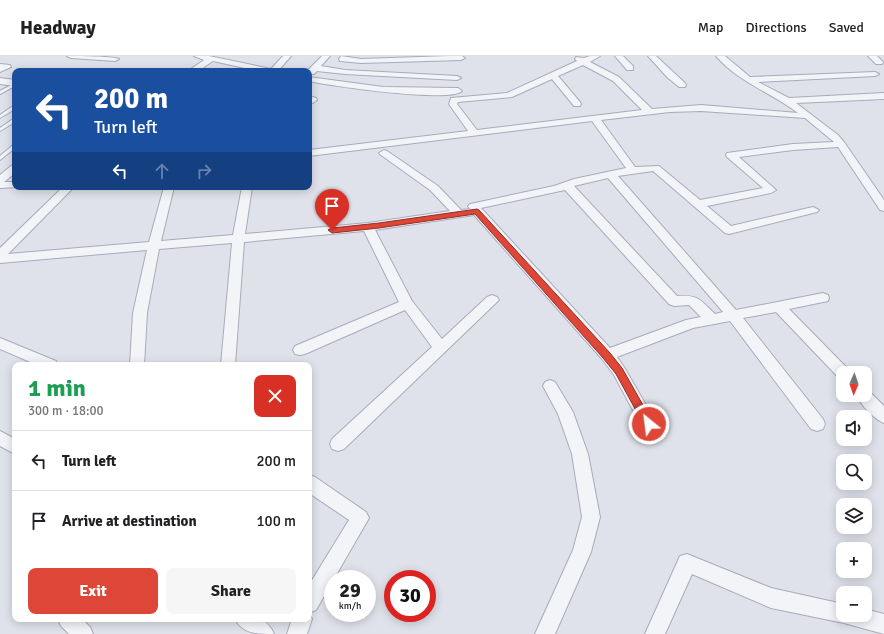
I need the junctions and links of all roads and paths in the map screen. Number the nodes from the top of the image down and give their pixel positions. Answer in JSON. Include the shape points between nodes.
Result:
{"nodes":[{"id":1,"x":71,"y":56,"type":"edge"},
{"id":2,"x":198,"y":56,"type":"edge"},
{"id":3,"x":287,"y":56,"type":"edge"},
{"id":4,"x":326,"y":56,"type":"edge"},
{"id":5,"x":345,"y":56,"type":"edge"},
{"id":6,"x":573,"y":56,"type":"edge"},
{"id":7,"x":596,"y":56,"type":"edge"},
{"id":8,"x":619,"y":56,"type":"edge"},
{"id":9,"x":652,"y":56,"type":"edge"},
{"id":10,"x":720,"y":56,"type":"edge"},
{"id":11,"x":872,"y":56,"type":"edge"},
{"id":12,"x":462,"y":57,"type":"edge"},
{"id":13,"x":114,"y":59,"type":"dead end"},
{"id":14,"x":211,"y":59,"type":"junction"},
{"id":15,"x":584,"y":61,"type":"junction"},
{"id":16,"x":880,"y":62,"type":"dead end"},
{"id":17,"x":0,"y":66,"type":"edge"},
{"id":18,"x":197,"y":68,"type":"edge"},
{"id":19,"x":254,"y":68,"type":"edge"},
{"id":20,"x":277,"y":68,"type":"edge"},
{"id":21,"x":630,"y":68,"type":"dead end"},
{"id":22,"x":0,"y":70,"type":"edge"},
{"id":23,"x":312,"y":70,"type":"edge"},
{"id":24,"x":874,"y":74,"type":"dead end"},
{"id":25,"x":553,"y":75,"type":"junction"},
{"id":26,"x":312,"y":78,"type":"edge"},
{"id":27,"x":457,"y":78,"type":"junction"},
{"id":28,"x":748,"y":80,"type":"junction"},
{"id":29,"x":0,"y":81,"type":"edge"},
{"id":30,"x":12,"y":83,"type":"edge"},
{"id":31,"x":682,"y":85,"type":"dead end"},
{"id":32,"x":12,"y":86,"type":"edge"},
{"id":33,"x":0,"y":93,"type":"edge"},
{"id":34,"x":458,"y":95,"type":"junction"},
{"id":35,"x":884,"y":96,"type":"edge"},
{"id":36,"x":788,"y":101,"type":"junction"},
{"id":37,"x":577,"y":104,"type":"dead end"},
{"id":38,"x":12,"y":109,"type":"edge"},
{"id":39,"x":650,"y":112,"type":"junction"},
{"id":40,"x":807,"y":115,"type":"junction"},
{"id":41,"x":0,"y":117,"type":"edge"},
{"id":42,"x":595,"y":119,"type":"junction"},
{"id":43,"x":12,"y":122,"type":"edge"},
{"id":44,"x":0,"y":130,"type":"edge"},
{"id":45,"x":474,"y":132,"type":"junction"},
{"id":46,"x":841,"y":144,"type":"junction"},
{"id":47,"x":12,"y":148,"type":"edge"},
{"id":48,"x":312,"y":153,"type":"edge"},
{"id":49,"x":384,"y":153,"type":"dead end"},
{"id":50,"x":0,"y":158,"type":"edge"},
{"id":51,"x":12,"y":170,"type":"edge"},
{"id":52,"x":632,"y":170,"type":"junction"},
{"id":53,"x":611,"y":175,"type":"junction"},
{"id":54,"x":0,"y":180,"type":"edge"},
{"id":55,"x":0,"y":185,"type":"edge"},
{"id":56,"x":12,"y":185,"type":"edge"},
{"id":57,"x":567,"y":185,"type":"junction"},
{"id":58,"x":66,"y":190,"type":"edge"},
{"id":59,"x":168,"y":190,"type":"edge"},
{"id":60,"x":246,"y":190,"type":"edge"},
{"id":61,"x":698,"y":204,"type":"junction"},
{"id":62,"x":884,"y":208,"type":"edge"},
{"id":63,"x":813,"y":210,"type":"dead end"},
{"id":64,"x":477,"y":211,"type":"junction"},
{"id":65,"x":458,"y":213,"type":"junction"},
{"id":66,"x":368,"y":227,"type":"junction"},
{"id":67,"x":238,"y":238,"type":"junction"},
{"id":68,"x":154,"y":246,"type":"junction"},
{"id":69,"x":0,"y":255,"type":"edge"},
{"id":70,"x":0,"y":259,"type":"edge"},
{"id":71,"x":823,"y":298,"type":"dead end"},
{"id":72,"x":492,"y":300,"type":"dead end"},
{"id":73,"x":407,"y":304,"type":"junction"},
{"id":74,"x":779,"y":307,"type":"junction"},
{"id":75,"x":733,"y":315,"type":"junction"},
{"id":76,"x":712,"y":319,"type":"junction"},
{"id":77,"x":0,"y":343,"type":"edge"},
{"id":78,"x":441,"y":348,"type":"junction"},
{"id":79,"x":300,"y":350,"type":"dead end"},
{"id":80,"x":606,"y":355,"type":"junction"},
{"id":81,"x":44,"y":362,"type":"edge"},
{"id":82,"x":137,"y":362,"type":"edge"},
{"id":83,"x":228,"y":362,"type":"edge"},
{"id":84,"x":836,"y":366,"type":"edge"},
{"id":85,"x":550,"y":386,"type":"dead end"},
{"id":86,"x":871,"y":402,"type":"edge"},
{"id":87,"x":884,"y":416,"type":"edge"},
{"id":88,"x":649,"y":424,"type":"dead end"},
{"id":89,"x":817,"y":424,"type":"dead end"},
{"id":90,"x":0,"y":438,"type":"edge"},
{"id":91,"x":12,"y":444,"type":"edge"},
{"id":92,"x":338,"y":444,"type":"dead end"},
{"id":93,"x":312,"y":485,"type":"edge"},
{"id":94,"x":312,"y":598,"type":"edge"},
{"id":95,"x":836,"y":612,"type":"edge"},
{"id":96,"x":872,"y":621,"type":"edge"},
{"id":97,"x":71,"y":622,"type":"edge"},
{"id":98,"x":249,"y":622,"type":"edge"},
{"id":99,"x":301,"y":622,"type":"edge"},
{"id":100,"x":884,"y":624,"type":"edge"},
{"id":101,"x":83,"y":634,"type":"edge"},
{"id":102,"x":264,"y":634,"type":"edge"},
{"id":103,"x":297,"y":634,"type":"edge"},
{"id":104,"x":545,"y":634,"type":"edge"},
{"id":105,"x":656,"y":634,"type":"edge"}],
"edges":[{"from":1,"to":13,"type":"street"},
{"from":2,"to":14,"type":"street"},
{"from":3,"to":20,"type":"street"},
{"from":4,"to":23,"type":"street"},
{"from":5,"to":12,"type":"street","via":[[343,59],[361,61]]},
{"from":6,"to":15,"type":"street"},
{"from":7,"to":15,"type":"street"},
{"from":8,"to":21,"type":"street"},
{"from":9,"to":31,"type":"street"},
{"from":10,"to":28,"type":"street"},
{"from":11,"to":16,"type":"street"},
{"from":12,"to":27,"type":"street","via":[[458,63]]},
{"from":14,"to":18,"type":"street"},
{"from":14,"to":19,"type":"street"},
{"from":15,"to":25,"type":"street"},
{"from":15,"to":39,"type":"street","via":[[616,79]]},
{"from":17,"to":22,"type":"street","via":[[7,67]]},
{"from":23,"to":27,"type":"street"},
{"from":24,"to":28,"type":"street"},
{"from":25,"to":34,"type":"street","via":[[509,95]]},
{"from":25,"to":37,"type":"street"},
{"from":26,"to":34,"type":"street","via":[[377,89]]},
{"from":27,"to":34,"type":"street"},
{"from":28,"to":36,"type":"street"},
{"from":29,"to":30,"type":"street"},
{"from":32,"to":33,"type":"lane"},
{"from":34,"to":45,"type":"street","via":[[453,102]]},
{"from":35,"to":36,"type":"street"},
{"from":36,"to":40,"type":"street"},
{"from":38,"to":41,"type":"lane"},
{"from":39,"to":40,"type":"street","via":[[701,108]]},
{"from":39,"to":42,"type":"street"},
{"from":40,"to":46,"type":"street"},
{"from":42,"to":45,"type":"street"},
{"from":42,"to":52,"type":"street"},
{"from":43,"to":44,"type":"lane"},
{"from":45,"to":48,"type":"street"},
{"from":46,"to":61,"type":"street","via":[[731,155],[771,190]]},
{"from":46,"to":62,"type":"street"},
{"from":47,"to":50,"type":"lane"},
{"from":49,"to":65,"type":"street","via":[[434,188]]},
{"from":51,"to":54,"type":"street"},
{"from":52,"to":53,"type":"street"},
{"from":52,"to":61,"type":"street","via":[[655,168]]},
{"from":53,"to":57,"type":"street"},
{"from":53,"to":75,"type":"street"},
{"from":55,"to":56,"type":"street"},
{"from":57,"to":64,"type":"street","via":[[474,206]]},
{"from":57,"to":76,"type":"street","via":[[674,301],[692,300]]},
{"from":58,"to":69,"type":"street"},
{"from":59,"to":68,"type":"street"},
{"from":60,"to":67,"type":"street"},
{"from":61,"to":63,"type":"street","via":[[729,230]]},
{"from":64,"to":65,"type":"street"},
{"from":64,"to":80,"type":"street"},
{"from":65,"to":66,"type":"street"},
{"from":66,"to":67,"type":"street"},
{"from":66,"to":73,"type":"street"},
{"from":67,"to":68,"type":"street"},
{"from":67,"to":83,"type":"street"},
{"from":68,"to":70,"type":"street"},
{"from":68,"to":82,"type":"street","via":[[140,313]]},
{"from":71,"to":74,"type":"street"},
{"from":72,"to":78,"type":"street"},
{"from":73,"to":78,"type":"street"},
{"from":73,"to":79,"type":"street"},
{"from":74,"to":75,"type":"street"},
{"from":74,"to":84,"type":"street"},
{"from":75,"to":76,"type":"street"},
{"from":75,"to":89,"type":"street"},
{"from":76,"to":80,"type":"street","via":[[691,324]]},
{"from":77,"to":81,"type":"street"},
{"from":78,"to":92,"type":"street"},
{"from":80,"to":88,"type":"street","via":[[619,371]]},
{"from":85,"to":104,"type":"street","via":[[565,412],[580,454],[591,517],[582,552]]},
{"from":86,"to":87,"type":"street"},
{"from":90,"to":91,"type":"street"},
{"from":93,"to":94,"type":"street","via":[[360,518]]},
{"from":95,"to":105,"type":"street","via":[[771,598],[687,563]]},
{"from":96,"to":100,"type":"street"},
{"from":97,"to":101,"type":"street"},
{"from":98,"to":102,"type":"street"},
{"from":99,"to":103,"type":"street"}]}
